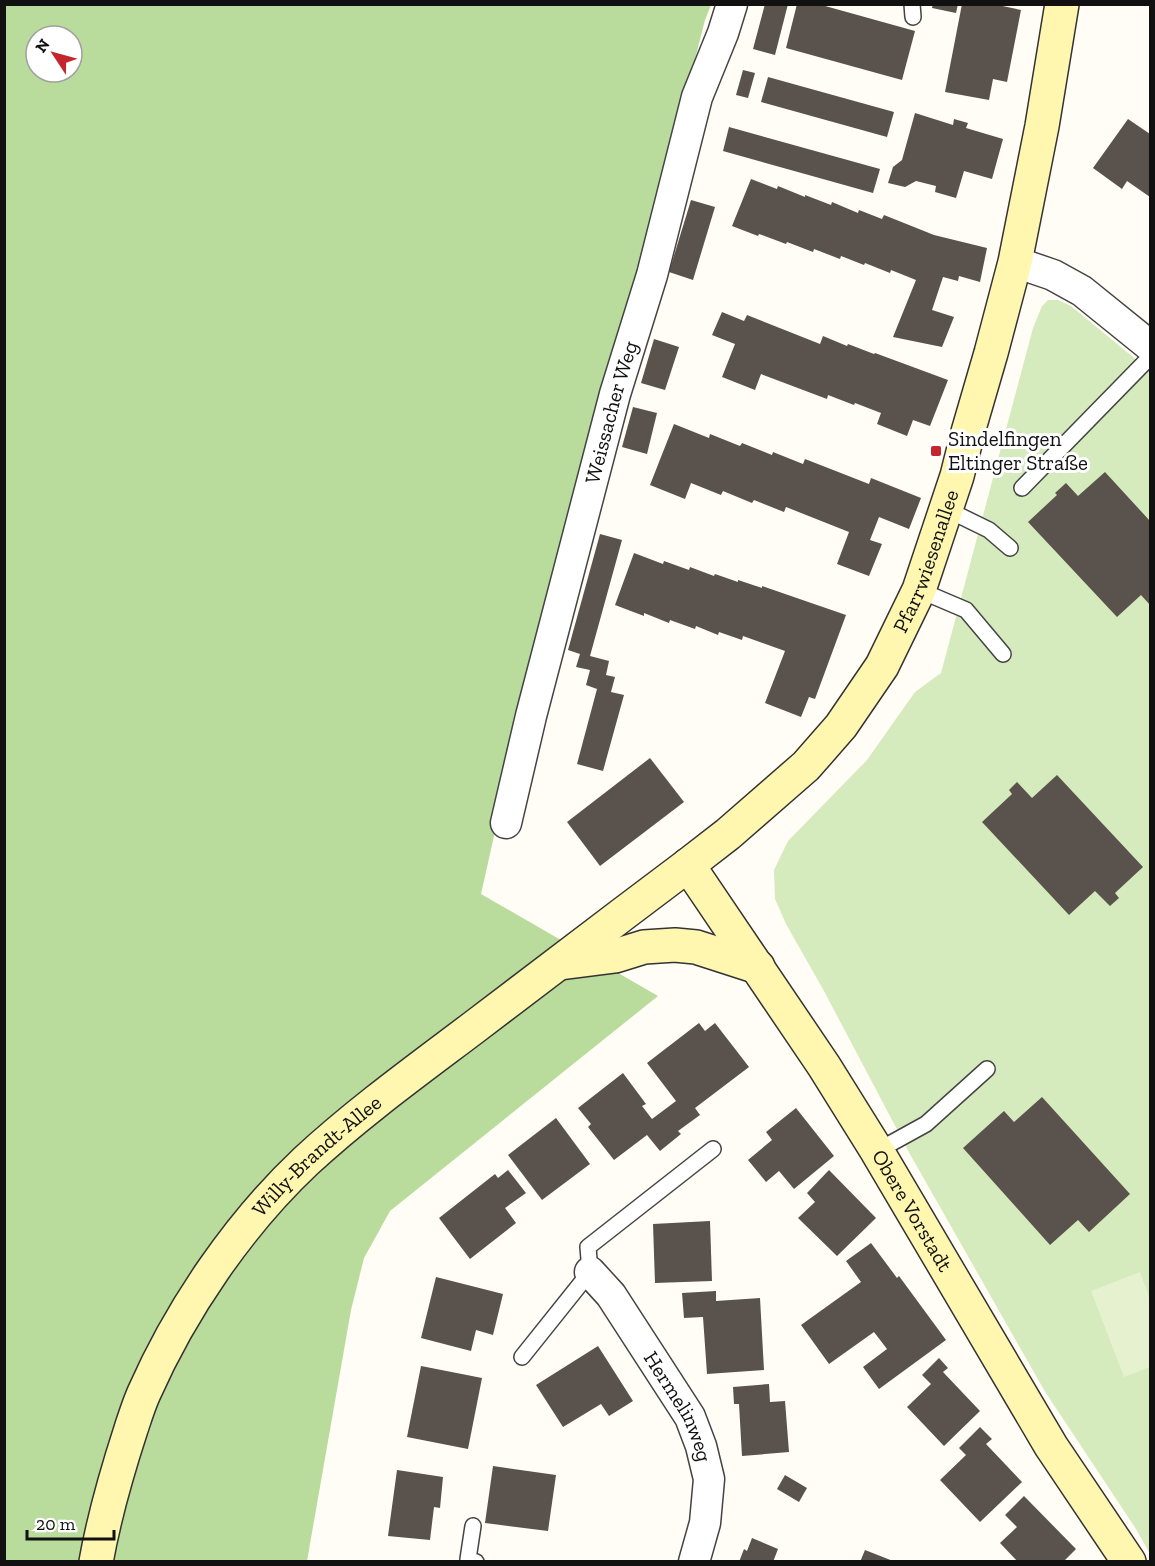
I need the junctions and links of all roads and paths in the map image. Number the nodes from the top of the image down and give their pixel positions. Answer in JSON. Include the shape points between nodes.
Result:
{"nodes":[{"id":1,"x":732,"y":4,"type":"edge"},
{"id":2,"x":1062,"y":4,"type":"edge"},
{"id":3,"x":1015,"y":262,"type":"junction"},
{"id":4,"x":1150,"y":346,"type":"edge"},
{"id":5,"x":1150,"y":357,"type":"edge"},
{"id":6,"x":1022,"y":488,"type":"dead end"},
{"id":7,"x":946,"y":509,"type":"junction"},
{"id":8,"x":1010,"y":548,"type":"dead end"},
{"id":9,"x":919,"y":590,"type":"junction"},
{"id":10,"x":1003,"y":654,"type":"dead end"},
{"id":11,"x":506,"y":823,"type":"dead end"},
{"id":12,"x":688,"y":865,"type":"junction"},
{"id":13,"x":558,"y":963,"type":"junction"},
{"id":14,"x":758,"y":967,"type":"junction"},
{"id":15,"x":987,"y":1069,"type":"dead end"},
{"id":16,"x":713,"y":1149,"type":"dead end"},
{"id":17,"x":877,"y":1151,"type":"junction"},
{"id":18,"x":590,"y":1272,"type":"junction"},
{"id":19,"x":522,"y":1357,"type":"dead end"},
{"id":20,"x":473,"y":1526,"type":"dead end"},
{"id":21,"x":96,"y":1562,"type":"edge"},
{"id":22,"x":476,"y":1562,"type":"edge"},
{"id":23,"x":694,"y":1562,"type":"edge"},
{"id":24,"x":1129,"y":1562,"type":"edge"}],
"edges":[{"from":1,"to":11,"type":"street","name":"Weissacher Weg","via":[[697,97],[652,275],[612,406]]},
{"from":2,"to":3,"type":"main road","name":"Pfarrwiesenallee"},
{"from":3,"to":4,"type":"street","via":[[1053,275],[1082,291]]},
{"from":3,"to":7,"type":"main road","name":"Pfarrwiesenallee"},
{"from":5,"to":6,"type":"lane"},
{"from":7,"to":8,"type":"lane","via":[[989,530]]},
{"from":7,"to":9,"type":"main road","name":"Pfarrwiesenallee"},
{"from":9,"to":10,"type":"lane","via":[[966,610]]},
{"from":9,"to":12,"type":"main road","name":"Pfarrwiesenallee","via":[[882,666],[841,726],[806,766]]},
{"from":12,"to":13,"type":"main road","name":"Willy-Brandt-Allee"},
{"from":12,"to":14,"type":"main road","name":"Obere Vorstadt"},
{"from":13,"to":14,"type":"main road","via":[[675,945],[696,947]]},
{"from":13,"to":21,"type":"main road","name":"Willy-Brandt-Allee","via":[[362,1112],[305,1162],[233,1244],[197,1294],[143,1394]]},
{"from":14,"to":17,"type":"main road","name":"Obere Vorstadt"},
{"from":15,"to":17,"type":"lane","via":[[926,1124]]},
{"from":16,"to":18,"type":"lane","via":[[588,1248]]},
{"from":17,"to":24,"type":"main road","name":"Obere Vorstadt","via":[[1051,1446]]},
{"from":18,"to":19,"type":"lane"},
{"from":18,"to":23,"type":"street","name":"Hermelinweg","via":[[611,1295],[690,1417],[701,1446],[709,1479],[705,1523]]},
{"from":20,"to":22,"type":"lane","via":[[468,1559]]}]}
